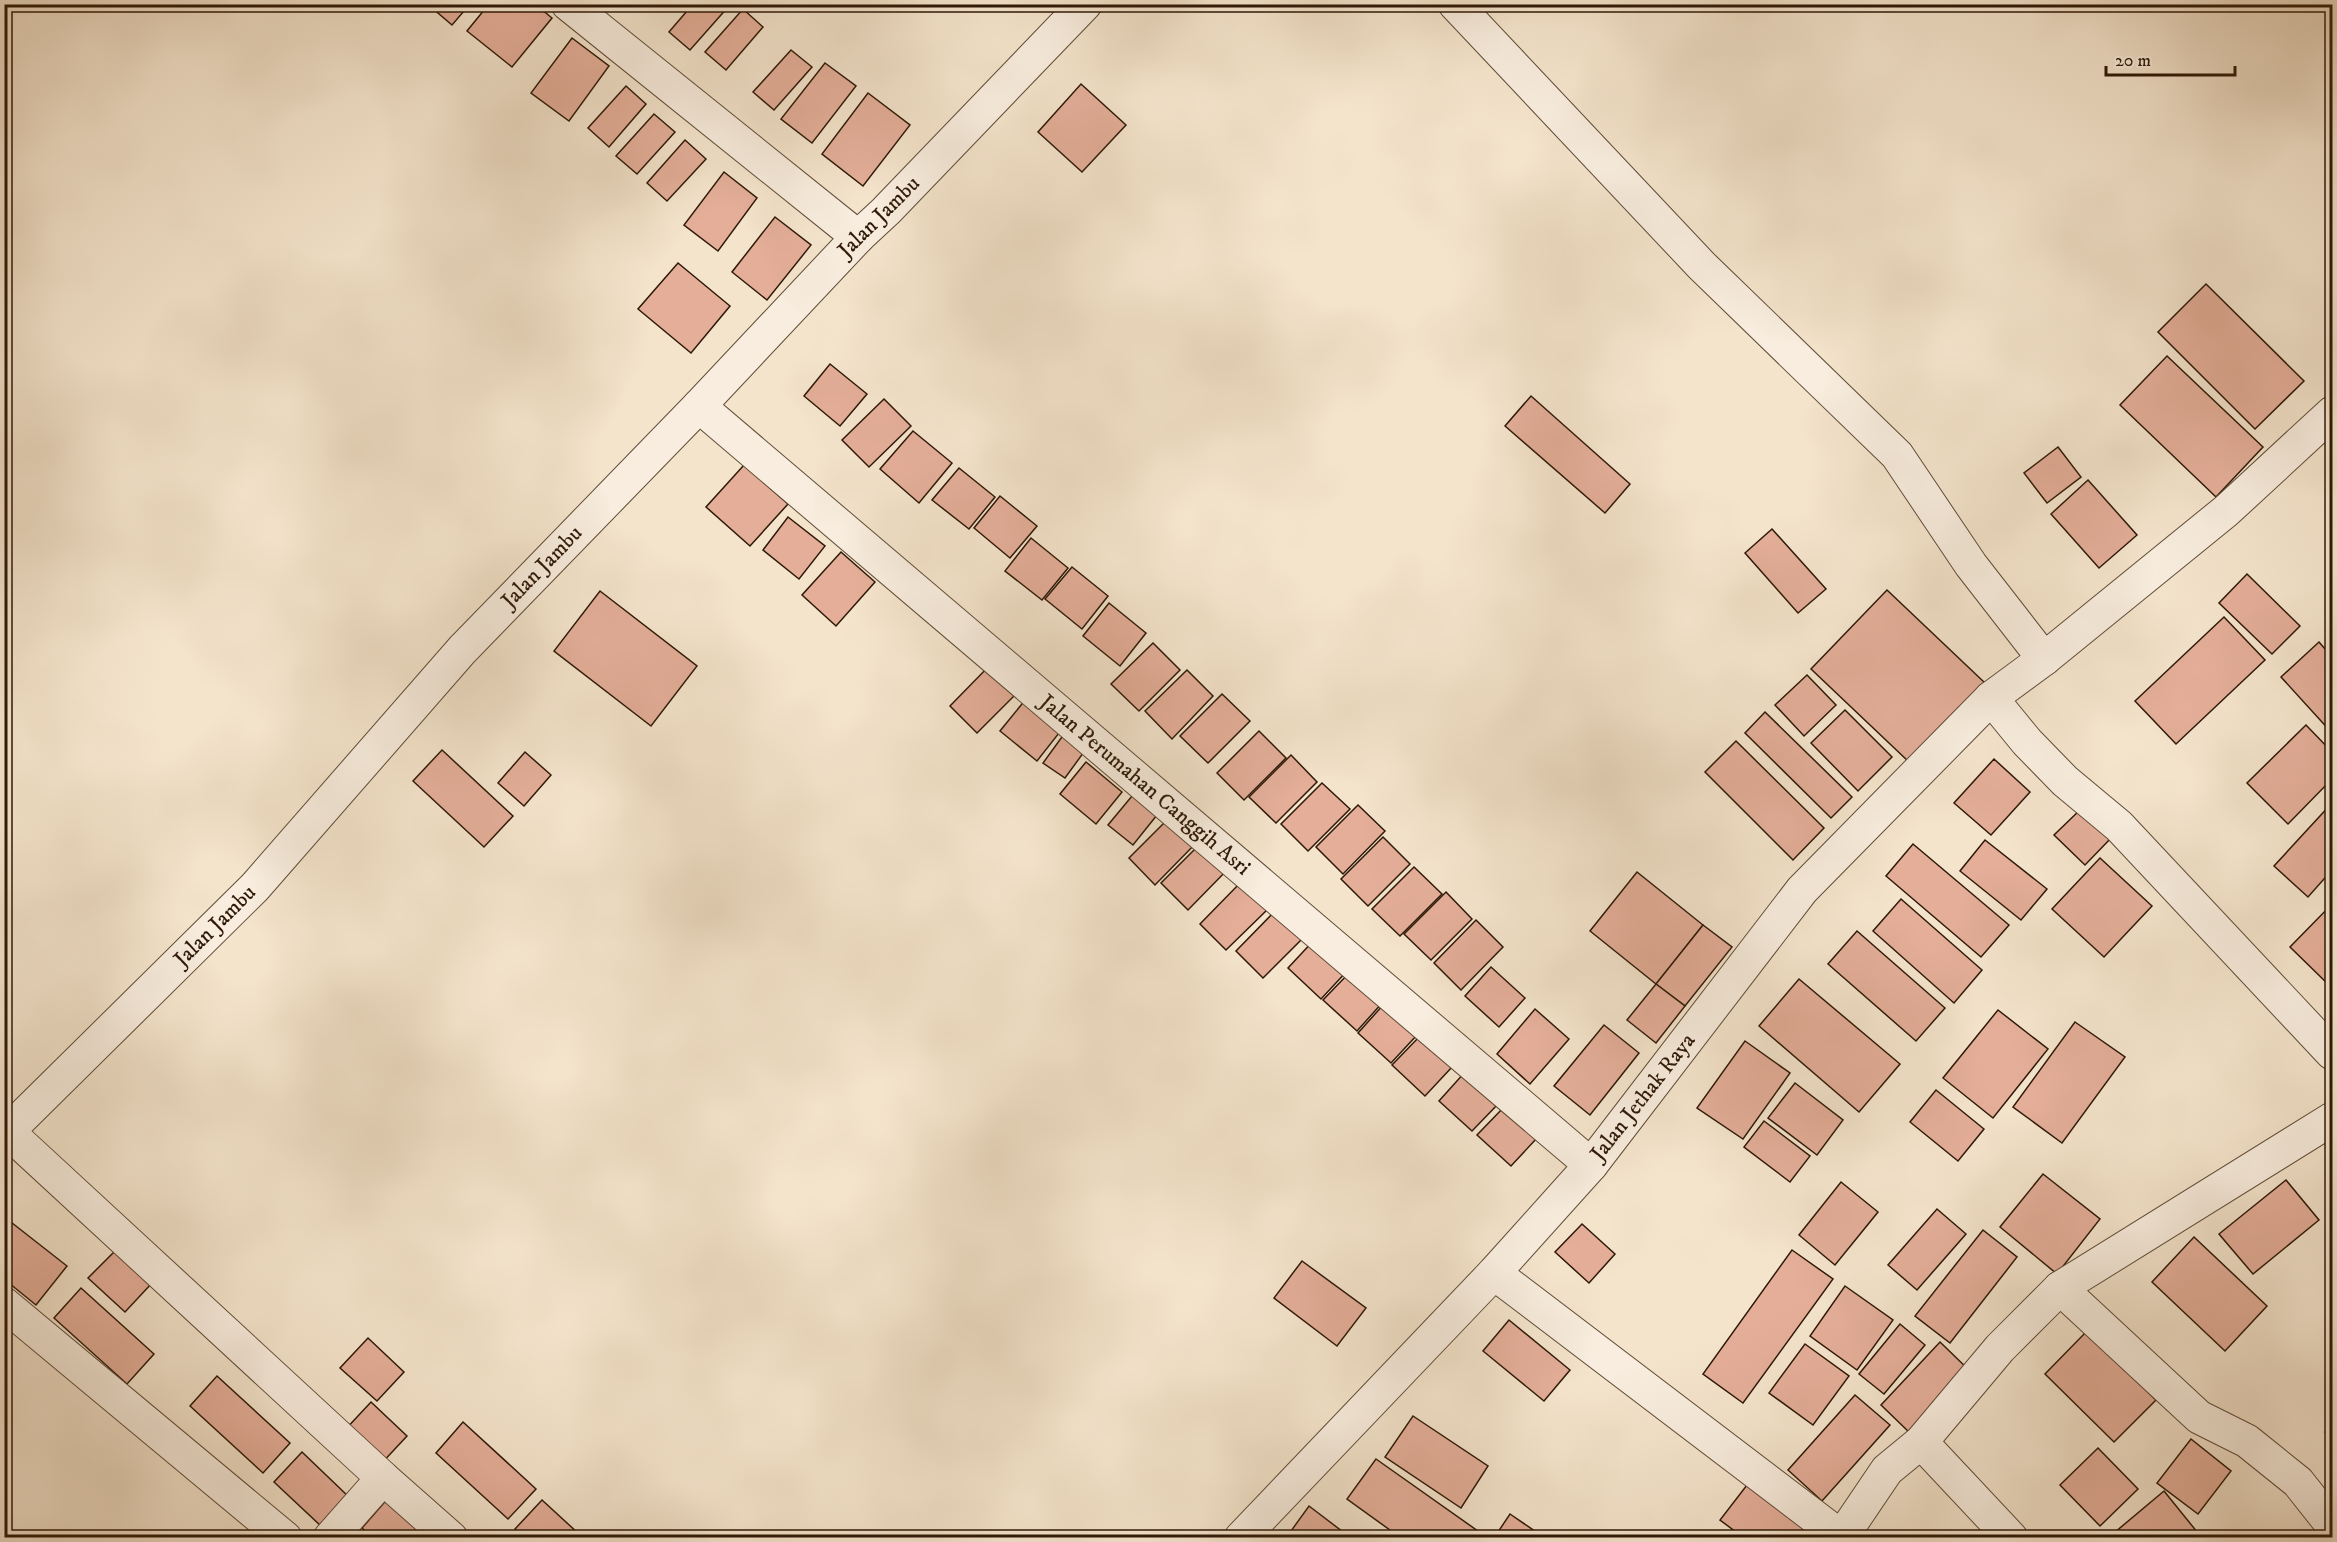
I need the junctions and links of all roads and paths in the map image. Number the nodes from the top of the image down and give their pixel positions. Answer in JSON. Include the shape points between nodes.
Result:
{"nodes":[{"id":1,"x":568,"y":4,"type":"edge"},
{"id":2,"x":1085,"y":4,"type":"edge"},
{"id":3,"x":1455,"y":4,"type":"edge"},
{"id":4,"x":858,"y":237,"type":"junction"},
{"id":5,"x":699,"y":406,"type":"junction"},
{"id":6,"x":2332,"y":413,"type":"edge"},
{"id":7,"x":2044,"y":659,"type":"junction"},
{"id":8,"x":1991,"y":698,"type":"junction"},
{"id":9,"x":2332,"y":1053,"type":"edge"},
{"id":10,"x":2332,"y":1119,"type":"edge"},
{"id":11,"x":6,"y":1133,"type":"edge"},
{"id":12,"x":1591,"y":1165,"type":"junction"},
{"id":13,"x":1494,"y":1273,"type":"junction"},
{"id":14,"x":2060,"y":1288,"type":"junction"},
{"id":15,"x":4,"y":1304,"type":"edge"},
{"id":16,"x":1921,"y":1442,"type":"junction"},
{"id":17,"x":383,"y":1478,"type":"junction"},
{"id":18,"x":2332,"y":1525,"type":"edge"},
{"id":19,"x":1841,"y":1537,"type":"edge"},
{"id":20,"x":285,"y":1538,"type":"edge"},
{"id":21,"x":330,"y":1538,"type":"edge"},
{"id":22,"x":451,"y":1538,"type":"edge"},
{"id":23,"x":1241,"y":1538,"type":"edge"},
{"id":24,"x":2011,"y":1538,"type":"edge"}],
"edges":[{"from":1,"to":4,"type":"street"},
{"from":2,"to":4,"type":"street","name":"Jalan Jambu"},
{"from":3,"to":7,"type":"street","via":[[1702,266],[1897,455],[1971,565]]},
{"from":4,"to":5,"type":"street","name":"Jalan Jambu"},
{"from":5,"to":11,"type":"street","name":"Jalan Jambu","via":[[462,650],[255,886]]},
{"from":5,"to":12,"type":"street","name":"Jalan Perumahan Canggih Asri"},
{"from":6,"to":7,"type":"street","name":"Jalan Jethak Raya","via":[[2226,511]]},
{"from":7,"to":8,"type":"street","name":"Jalan Jethak Raya"},
{"from":8,"to":9,"type":"street","via":[[2027,742],[2119,826]]},
{"from":8,"to":12,"type":"street","name":"Jalan Jethak Raya","via":[[1802,890]]},
{"from":10,"to":14,"type":"street"},
{"from":11,"to":17,"type":"street"},
{"from":12,"to":13,"type":"street","name":"Jalan Jethak Raya"},
{"from":13,"to":19,"type":"street"},
{"from":13,"to":23,"type":"street","name":"Jalan Jethak Raya"},
{"from":14,"to":16,"type":"street","via":[[2000,1348]]},
{"from":14,"to":18,"type":"street","via":[[2199,1417],[2247,1441],[2298,1482]]},
{"from":15,"to":20,"type":"street"},
{"from":16,"to":19,"type":"street","via":[[1887,1470]]},
{"from":16,"to":24,"type":"street"},
{"from":17,"to":21,"type":"street"},
{"from":17,"to":22,"type":"street"}]}
